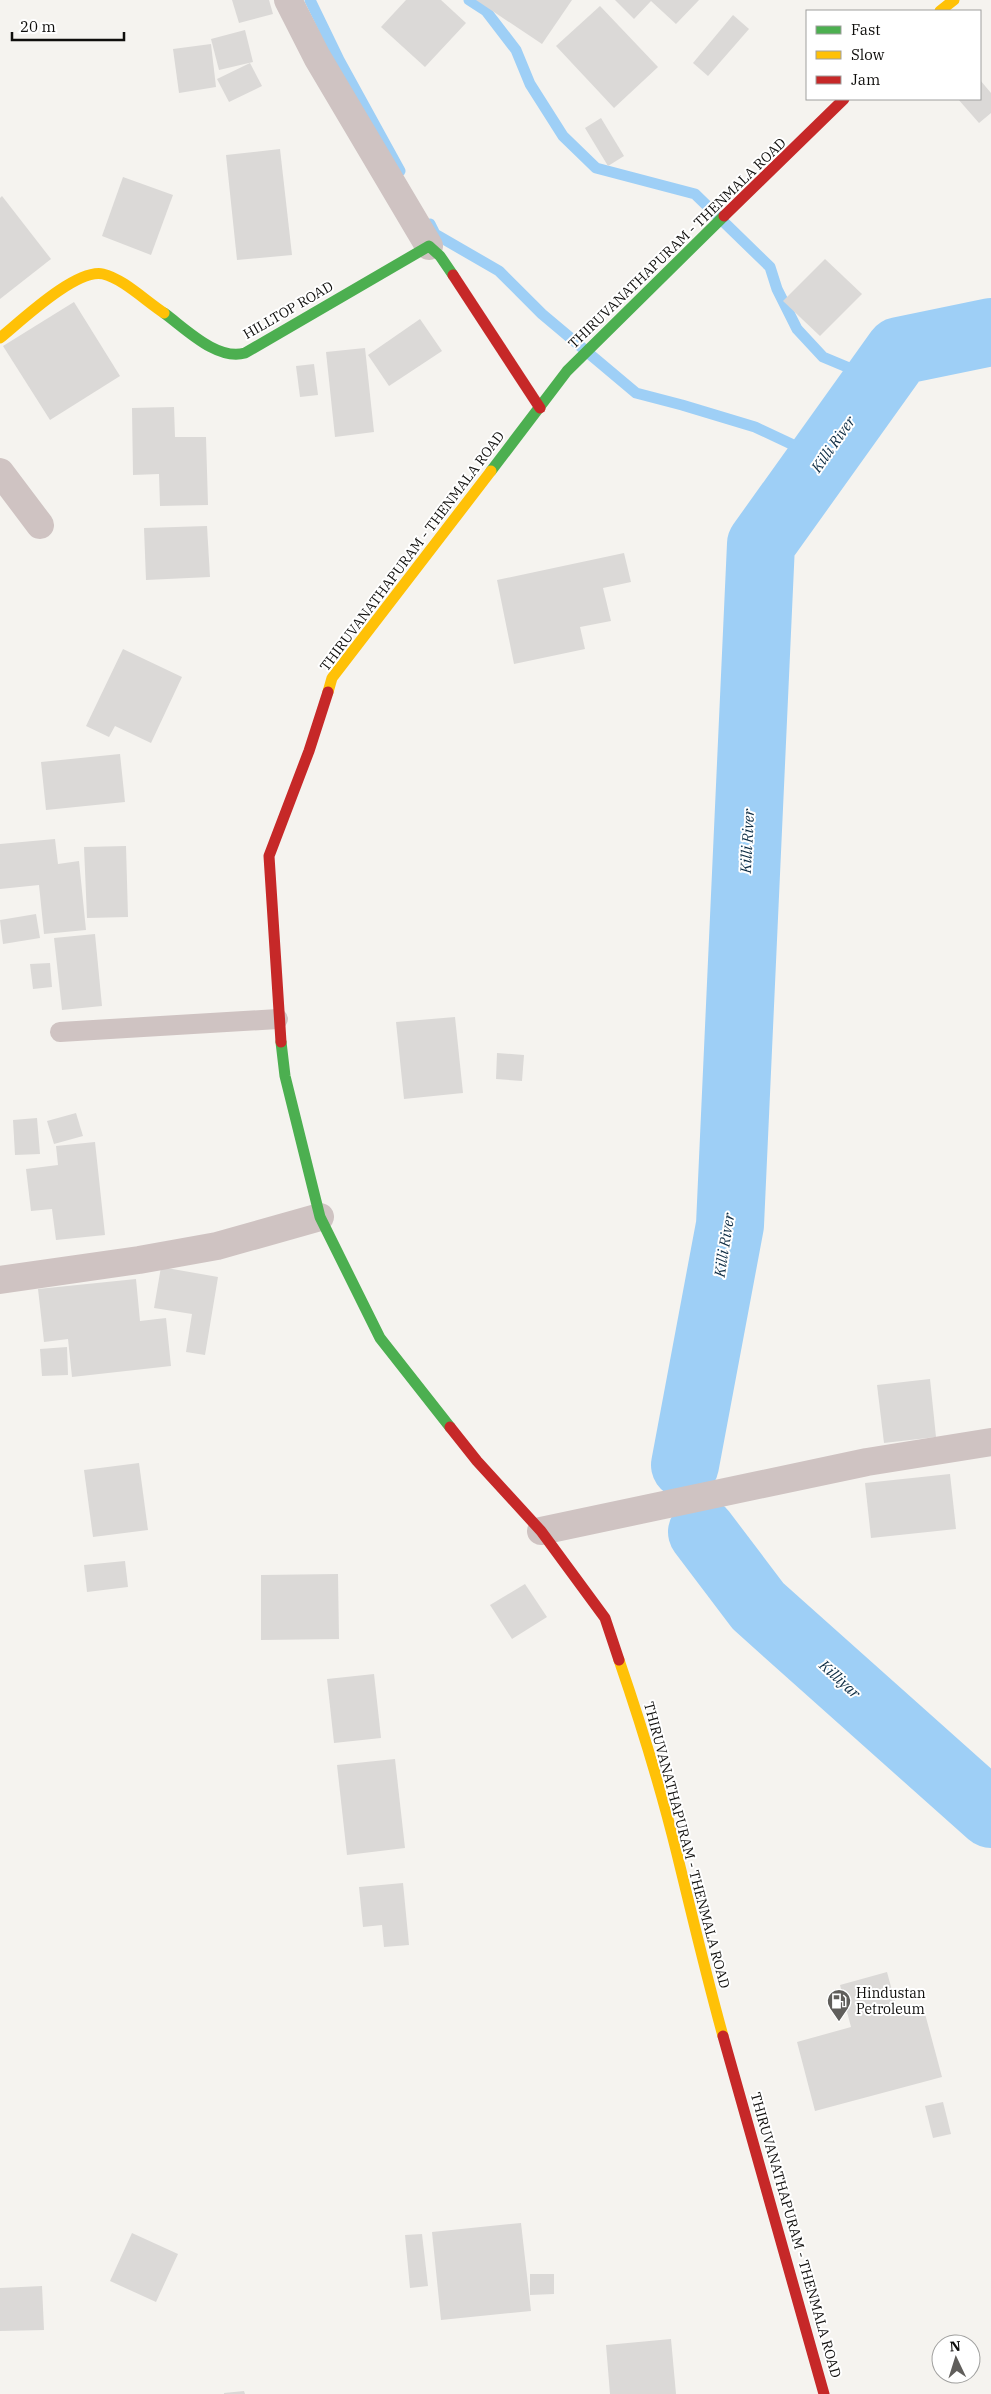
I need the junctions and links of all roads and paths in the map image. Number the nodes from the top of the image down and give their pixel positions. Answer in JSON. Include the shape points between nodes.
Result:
{"nodes":[{"id":1,"x":288,"y":0,"type":"edge"},
{"id":2,"x":953,"y":0,"type":"edge"},
{"id":3,"x":941,"y":10,"type":"edge"},
{"id":4,"x":843,"y":100,"type":"edge"},
{"id":5,"x":429,"y":246,"type":"junction"},
{"id":6,"x":0,"y":338,"type":"edge"},
{"id":7,"x":540,"y":408,"type":"junction"},
{"id":8,"x":0,"y":472,"type":"edge"},
{"id":9,"x":40,"y":525,"type":"dead end"},
{"id":10,"x":278,"y":1019,"type":"junction"},
{"id":11,"x":60,"y":1032,"type":"dead end"},
{"id":12,"x":320,"y":1217,"type":"junction"},
{"id":13,"x":0,"y":1280,"type":"edge"},
{"id":14,"x":991,"y":1442,"type":"edge"},
{"id":15,"x":541,"y":1531,"type":"junction"},
{"id":16,"x":824,"y":2394,"type":"edge"}],
"edges":[{"from":1,"to":5,"type":"street","via":[[317,57]]},
{"from":2,"to":3,"type":"main road"},
{"from":4,"to":7,"type":"main road","name":"THIRUVANATHAPURAM - THENMALA ROAD","via":[[567,371]]},
{"from":5,"to":6,"type":"main road","name":"HILLTOP ROAD","via":[[236,356],[215,350],[117,280],[102,273],[72,281]]},
{"from":5,"to":7,"type":"main road","via":[[440,256]]},
{"from":7,"to":10,"type":"main road","name":"THIRUVANATHAPURAM - THENMALA ROAD","via":[[332,678],[309,751],[269,856]]},
{"from":8,"to":9,"type":"street"},
{"from":10,"to":11,"type":"lane"},
{"from":10,"to":12,"type":"main road","name":"THIRUVANATHAPURAM - THENMALA ROAD","via":[[285,1076]]},
{"from":12,"to":13,"type":"street","via":[[217,1246]]},
{"from":12,"to":15,"type":"main road","name":"THIRUVANATHAPURAM - THENMALA ROAD","via":[[380,1338],[477,1461]]},
{"from":14,"to":15,"type":"street","via":[[867,1462]]},
{"from":15,"to":16,"type":"main road","name":"THIRUVANATHAPURAM - THENMALA ROAD","via":[[605,1618],[642,1724],[700,1956]]}]}
